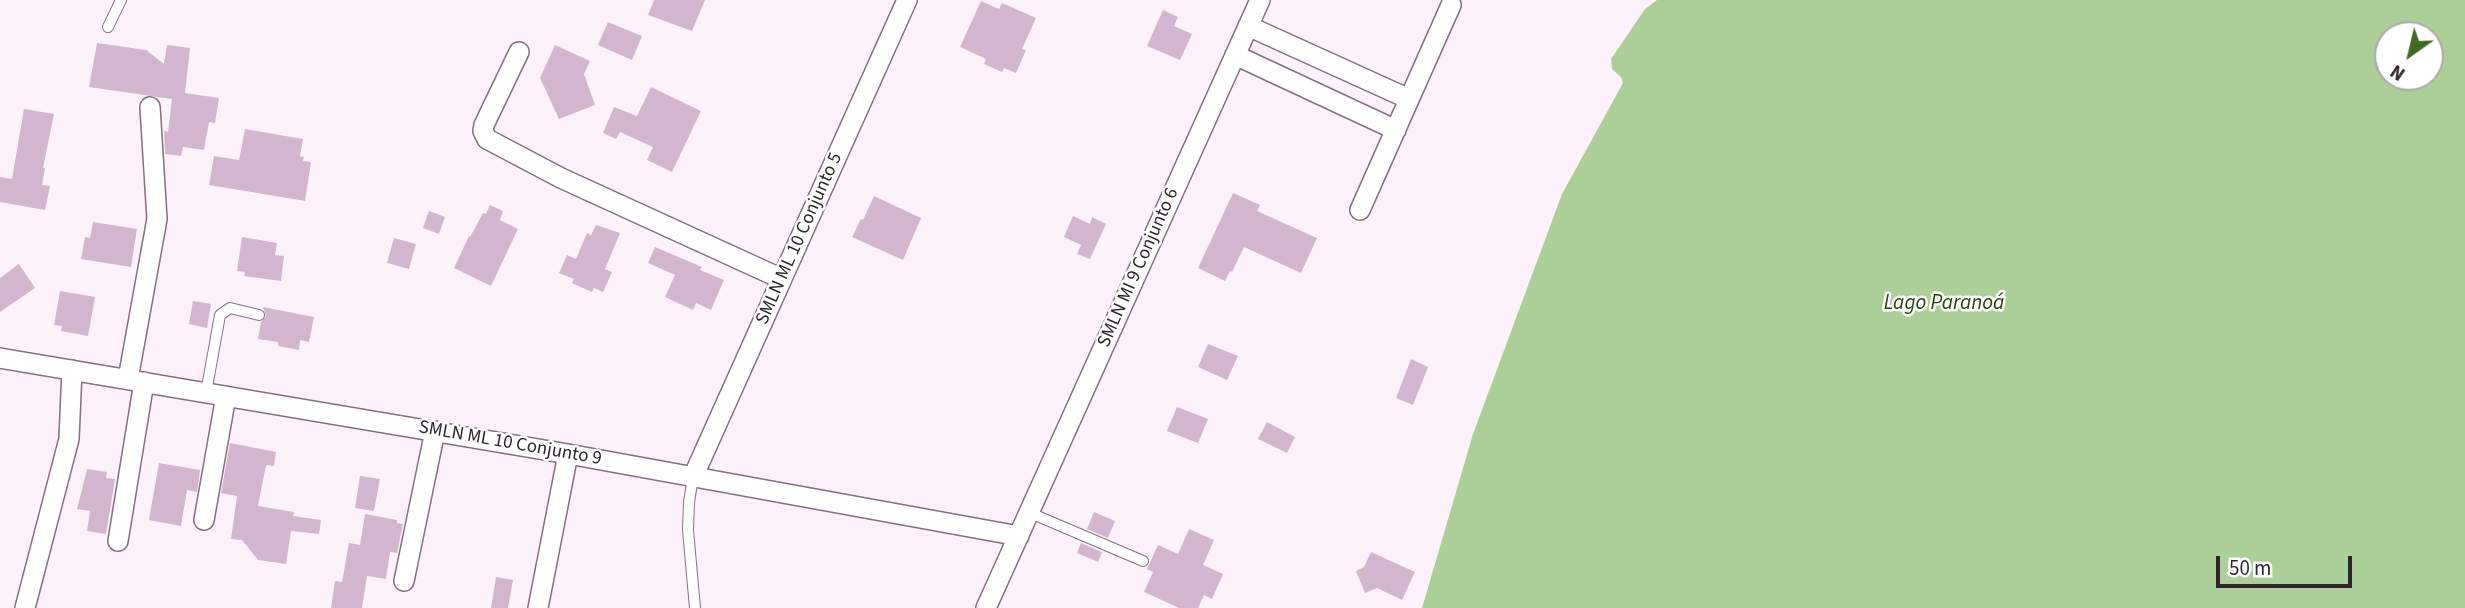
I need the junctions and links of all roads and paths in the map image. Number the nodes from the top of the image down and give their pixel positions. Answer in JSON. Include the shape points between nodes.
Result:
{"nodes":[{"id":1,"x":121,"y":0,"type":"edge"},
{"id":2,"x":907,"y":0,"type":"edge"},
{"id":3,"x":1260,"y":0,"type":"edge"},
{"id":4,"x":1451,"y":5,"type":"dead end"},
{"id":5,"x":1248,"y":26,"type":"junction"},
{"id":6,"x":108,"y":27,"type":"dead end"},
{"id":7,"x":519,"y":52,"type":"dead end"},
{"id":8,"x":1236,"y":55,"type":"junction"},
{"id":9,"x":1409,"y":99,"type":"junction"},
{"id":10,"x":150,"y":107,"type":"dead end"},
{"id":11,"x":1396,"y":130,"type":"junction"},
{"id":12,"x":1360,"y":210,"type":"dead end"},
{"id":13,"x":782,"y":279,"type":"junction"},
{"id":14,"x":259,"y":315,"type":"dead end"},
{"id":15,"x":0,"y":358,"type":"edge"},
{"id":16,"x":72,"y":370,"type":"junction"},
{"id":17,"x":136,"y":381,"type":"junction"},
{"id":18,"x":206,"y":393,"type":"junction"},
{"id":19,"x":226,"y":396,"type":"junction"},
{"id":20,"x":435,"y":431,"type":"junction"},
{"id":21,"x":568,"y":454,"type":"junction"},
{"id":22,"x":693,"y":477,"type":"junction"},
{"id":23,"x":1028,"y":512,"type":"junction"},
{"id":24,"x":204,"y":520,"type":"dead end"},
{"id":25,"x":1020,"y":536,"type":"junction"},
{"id":26,"x":118,"y":541,"type":"dead end"},
{"id":27,"x":1143,"y":561,"type":"dead end"},
{"id":28,"x":404,"y":580,"type":"dead end"},
{"id":29,"x":25,"y":608,"type":"edge"},
{"id":30,"x":538,"y":608,"type":"edge"},
{"id":31,"x":695,"y":608,"type":"edge"},
{"id":32,"x":986,"y":608,"type":"edge"}],
"edges":[{"from":1,"to":6,"type":"lane"},
{"from":2,"to":13,"type":"street","name":"SMLN ML 10 Conjunto 5"},
{"from":3,"to":5,"type":"street","name":"SMLN MI 9 Conjunto 6"},
{"from":4,"to":9,"type":"street"},
{"from":5,"to":8,"type":"street","name":"SMLN MI 9 Conjunto 6"},
{"from":5,"to":9,"type":"street"},
{"from":7,"to":13,"type":"street","via":[[484,125],[488,139],[561,178]]},
{"from":8,"to":11,"type":"street"},
{"from":8,"to":23,"type":"street","name":"SMLN MI 9 Conjunto 6"},
{"from":9,"to":11,"type":"street"},
{"from":10,"to":17,"type":"street","via":[[157,219]]},
{"from":11,"to":12,"type":"street"},
{"from":13,"to":22,"type":"street","name":"SMLN ML 10 Conjunto 5"},
{"from":14,"to":18,"type":"lane","via":[[230,308],[220,315]]},
{"from":15,"to":16,"type":"street","name":"SMLN ML 10 Conjunto 9"},
{"from":16,"to":17,"type":"street","name":"SMLN ML 10 Conjunto 9"},
{"from":16,"to":29,"type":"street","via":[[69,439]]},
{"from":17,"to":18,"type":"street","name":"SMLN ML 10 Conjunto 9"},
{"from":17,"to":26,"type":"street"},
{"from":18,"to":19,"type":"street","name":"SMLN ML 10 Conjunto 9"},
{"from":19,"to":20,"type":"street","name":"SMLN ML 10 Conjunto 9"},
{"from":19,"to":24,"type":"street"},
{"from":20,"to":21,"type":"street","name":"SMLN ML 10 Conjunto 9"},
{"from":20,"to":28,"type":"street"},
{"from":21,"to":22,"type":"street","name":"SMLN ML 10 Conjunto 9"},
{"from":21,"to":30,"type":"street"},
{"from":22,"to":25,"type":"street","name":"SMLN ML 10 Conjunto 9"},
{"from":22,"to":31,"type":"lane","via":[[688,530]]},
{"from":23,"to":25,"type":"street","name":"SMLN MI 9 Conjunto 6"},
{"from":23,"to":27,"type":"lane"},
{"from":25,"to":32,"type":"street","name":"SMLN MI 9 Conjunto 6"}]}
